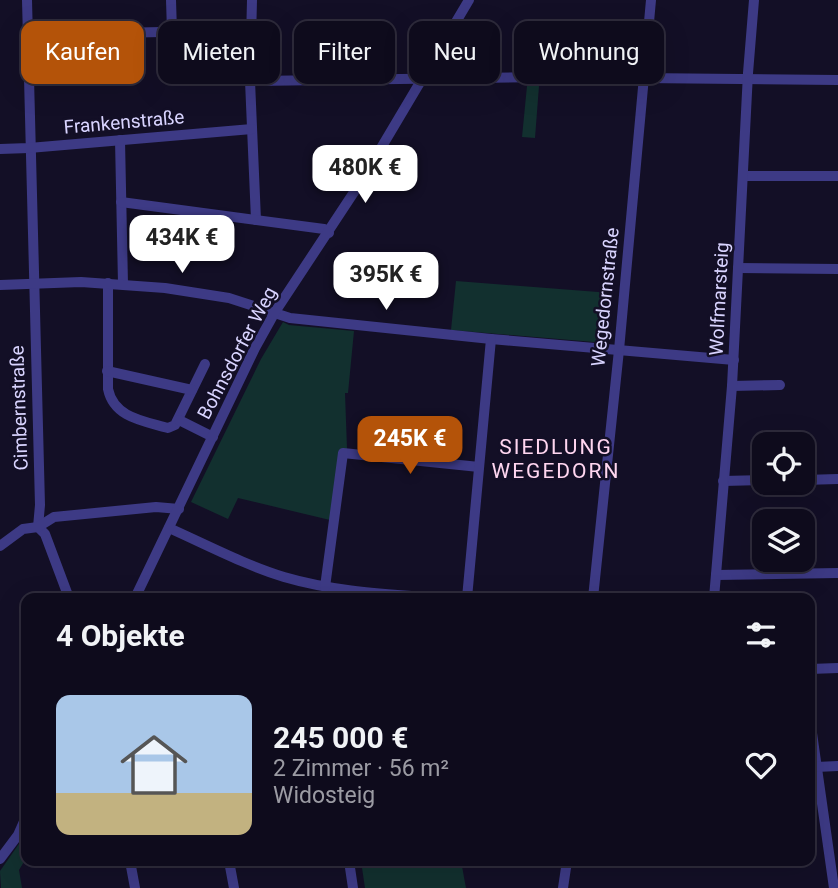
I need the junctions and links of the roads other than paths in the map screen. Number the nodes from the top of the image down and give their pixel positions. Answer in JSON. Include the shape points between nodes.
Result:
{"nodes":[{"id":1,"x":27,"y":0,"type":"edge"},
{"id":2,"x":171,"y":0,"type":"edge"},
{"id":3,"x":252,"y":0,"type":"edge"},
{"id":4,"x":651,"y":0,"type":"edge"},
{"id":5,"x":754,"y":0,"type":"edge"},
{"id":6,"x":465,"y":1,"type":"edge"},
{"id":7,"x":27,"y":21,"type":"edge"},
{"id":8,"x":172,"y":21,"type":"edge"},
{"id":9,"x":251,"y":21,"type":"edge"},
{"id":10,"x":454,"y":21,"type":"edge"},
{"id":11,"x":649,"y":21,"type":"edge"},
{"id":12,"x":409,"y":77,"type":"edge"},
{"id":13,"x":748,"y":79,"type":"junction"},
{"id":14,"x":280,"y":80,"type":"edge"},
{"id":15,"x":664,"y":80,"type":"edge"},
{"id":16,"x":838,"y":80,"type":"edge"},
{"id":17,"x":28,"y":84,"type":"edge"},
{"id":18,"x":250,"y":84,"type":"edge"},
{"id":19,"x":419,"y":84,"type":"edge"},
{"id":20,"x":644,"y":84,"type":"edge"},
{"id":21,"x":251,"y":129,"type":"junction"},
{"id":22,"x":120,"y":140,"type":"junction"},
{"id":23,"x":29,"y":148,"type":"junction"},
{"id":24,"x":0,"y":149,"type":"edge"},
{"id":25,"x":743,"y":176,"type":"junction"},
{"id":26,"x":838,"y":176,"type":"edge"},
{"id":27,"x":121,"y":202,"type":"junction"},
{"id":28,"x":256,"y":220,"type":"junction"},
{"id":29,"x":329,"y":233,"type":"junction"},
{"id":30,"x":738,"y":268,"type":"junction"},
{"id":31,"x":838,"y":269,"type":"edge"},
{"id":32,"x":108,"y":283,"type":"junction"},
{"id":33,"x":122,"y":284,"type":"junction"},
{"id":34,"x":0,"y":285,"type":"edge"},
{"id":35,"x":33,"y":285,"type":"junction"},
{"id":36,"x":275,"y":312,"type":"junction"},
{"id":37,"x":491,"y":339,"type":"junction"},
{"id":38,"x":619,"y":350,"type":"junction"},
{"id":39,"x":734,"y":360,"type":"junction"},
{"id":40,"x":205,"y":363,"type":"dead end"},
{"id":41,"x":107,"y":371,"type":"junction"},
{"id":42,"x":780,"y":385,"type":"dead end"},
{"id":43,"x":732,"y":386,"type":"junction"},
{"id":44,"x":192,"y":390,"type":"junction"},
{"id":45,"x":179,"y":420,"type":"junction"},
{"id":46,"x":213,"y":437,"type":"junction"},
{"id":47,"x":479,"y":467,"type":"junction"},
{"id":48,"x":838,"y":479,"type":"edge"},
{"id":49,"x":752,"y":480,"type":"edge"},
{"id":50,"x":815,"y":480,"type":"edge"},
{"id":51,"x":723,"y":481,"type":"junction"},
{"id":52,"x":179,"y":509,"type":"junction"},
{"id":53,"x":38,"y":527,"type":"junction"},
{"id":54,"x":169,"y":528,"type":"junction"},
{"id":55,"x":0,"y":546,"type":"edge"},
{"id":56,"x":838,"y":573,"type":"edge"},
{"id":57,"x":716,"y":575,"type":"junction"},
{"id":58,"x":325,"y":587,"type":"junction"},
{"id":59,"x":67,"y":593,"type":"edge"},
{"id":60,"x":137,"y":593,"type":"edge"},
{"id":61,"x":388,"y":593,"type":"edge"},
{"id":62,"x":467,"y":593,"type":"edge"},
{"id":63,"x":593,"y":593,"type":"edge"},
{"id":64,"x":714,"y":593,"type":"edge"},
{"id":65,"x":838,"y":668,"type":"edge"},
{"id":66,"x":815,"y":669,"type":"edge"},
{"id":67,"x":815,"y":759,"type":"edge"},
{"id":68,"x":838,"y":766,"type":"edge"},
{"id":69,"x":816,"y":767,"type":"junction"},
{"id":70,"x":21,"y":828,"type":"edge"},
{"id":71,"x":0,"y":859,"type":"edge"},
{"id":72,"x":131,"y":866,"type":"edge"},
{"id":73,"x":230,"y":866,"type":"edge"},
{"id":74,"x":350,"y":866,"type":"edge"},
{"id":75,"x":567,"y":866,"type":"edge"},
{"id":76,"x":835,"y":867,"type":"edge"},
{"id":77,"x":135,"y":888,"type":"edge"},
{"id":78,"x":234,"y":888,"type":"edge"},
{"id":79,"x":354,"y":888,"type":"edge"},
{"id":80,"x":563,"y":888,"type":"edge"},
{"id":81,"x":835,"y":888,"type":"edge"}],
"edges":[{"from":1,"to":7,"type":"street","name":"Cimbernstraße"},
{"from":2,"to":8,"type":"street"},
{"from":3,"to":9,"type":"street"},
{"from":4,"to":11,"type":"street","name":"Wegedornstraße"},
{"from":5,"to":13,"type":"street","name":"Wolfmarsteig"},
{"from":6,"to":10,"type":"street","name":"Bohnsdorfer Weg"},
{"from":12,"to":14,"type":"street"},
{"from":13,"to":15,"type":"street"},
{"from":13,"to":16,"type":"street"},
{"from":13,"to":25,"type":"street","name":"Wolfmarsteig"},
{"from":17,"to":23,"type":"street","name":"Cimbernstraße"},
{"from":18,"to":21,"type":"street"},
{"from":19,"to":29,"type":"street","name":"Bohnsdorfer Weg"},
{"from":20,"to":38,"type":"street","name":"Wegedornstraße"},
{"from":21,"to":22,"type":"street","name":"Frankenstraße"},
{"from":21,"to":28,"type":"street"},
{"from":22,"to":23,"type":"street","name":"Frankenstraße"},
{"from":22,"to":27,"type":"street"},
{"from":23,"to":24,"type":"street","name":"Frankenstraße"},
{"from":23,"to":35,"type":"street","name":"Cimbernstraße"},
{"from":25,"to":26,"type":"street"},
{"from":25,"to":30,"type":"street","name":"Wolfmarsteig"},
{"from":27,"to":28,"type":"street"},
{"from":27,"to":33,"type":"street"},
{"from":28,"to":29,"type":"street"},
{"from":29,"to":36,"type":"street","name":"Bohnsdorfer Weg"},
{"from":30,"to":31,"type":"street"},
{"from":30,"to":39,"type":"street","name":"Wolfmarsteig"},
{"from":32,"to":33,"type":"street"},
{"from":32,"to":35,"type":"street"},
{"from":32,"to":41,"type":"street","name":"Bohnsdorfer Weg"},
{"from":33,"to":36,"type":"street","via":[[229,299]]},
{"from":34,"to":35,"type":"street"},
{"from":35,"to":53,"type":"street","name":"Cimbernstraße"},
{"from":36,"to":37,"type":"street","via":[[290,318]]},
{"from":36,"to":46,"type":"street","name":"Bohnsdorfer Weg"},
{"from":37,"to":38,"type":"street"},
{"from":37,"to":47,"type":"street"},
{"from":38,"to":39,"type":"street"},
{"from":38,"to":63,"type":"street","name":"Wegedornstraße"},
{"from":39,"to":43,"type":"street","name":"Wolfmarsteig"},
{"from":40,"to":44,"type":"street","name":"Bohnsdorfer Weg"},
{"from":41,"to":44,"type":"street","name":"Bohnsdorfer Weg"},
{"from":41,"to":45,"type":"street","name":"Bohnsdorfer Weg","via":[[109,398],[119,411],[168,428]]},
{"from":42,"to":43,"type":"street"},
{"from":43,"to":51,"type":"street","name":"Wolfmarsteig"},
{"from":44,"to":45,"type":"street","name":"Bohnsdorfer Weg"},
{"from":45,"to":46,"type":"street","name":"Bohnsdorfer Weg"},
{"from":46,"to":52,"type":"street","name":"Bohnsdorfer Weg"},
{"from":47,"to":58,"type":"street","via":[[343,453]]},
{"from":47,"to":62,"type":"street"},
{"from":48,"to":50,"type":"street"},
{"from":49,"to":51,"type":"street"},
{"from":51,"to":57,"type":"street","name":"Wolfmarsteig"},
{"from":52,"to":53,"type":"street","via":[[54,517]]},
{"from":52,"to":54,"type":"street","name":"Bohnsdorfer Weg"},
{"from":53,"to":55,"type":"street","via":[[23,529]]},
{"from":53,"to":59,"type":"street","via":[[45,534]]},
{"from":54,"to":58,"type":"street","via":[[262,570]]},
{"from":54,"to":60,"type":"street","name":"Bohnsdorfer Weg"},
{"from":56,"to":57,"type":"street"},
{"from":57,"to":64,"type":"street","name":"Wolfmarsteig"},
{"from":58,"to":61,"type":"street"},
{"from":65,"to":66,"type":"street"},
{"from":67,"to":69,"type":"street"},
{"from":68,"to":69,"type":"street"},
{"from":69,"to":76,"type":"street"},
{"from":70,"to":71,"type":"street"},
{"from":72,"to":77,"type":"street"},
{"from":73,"to":78,"type":"street"},
{"from":74,"to":79,"type":"street"},
{"from":75,"to":80,"type":"street"},
{"from":76,"to":81,"type":"street"}]}
